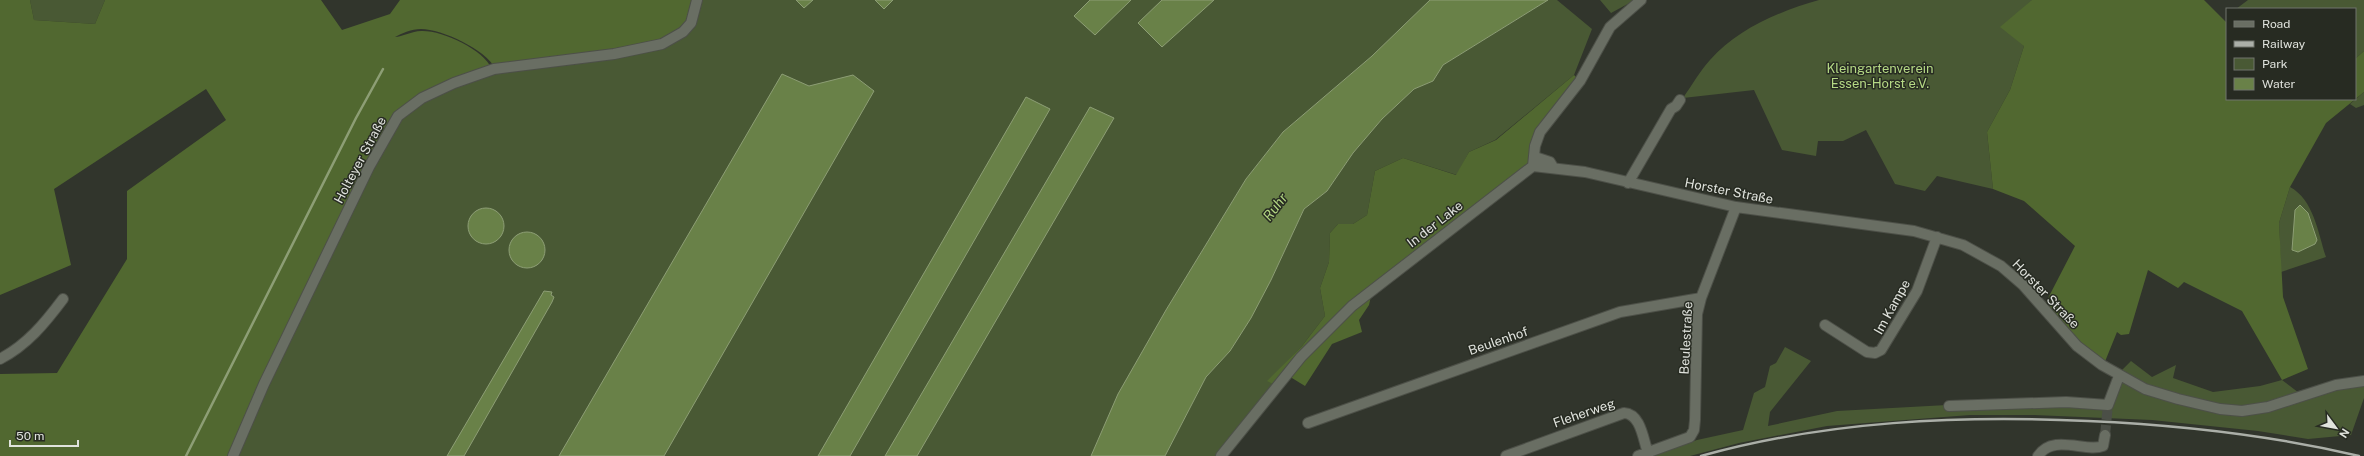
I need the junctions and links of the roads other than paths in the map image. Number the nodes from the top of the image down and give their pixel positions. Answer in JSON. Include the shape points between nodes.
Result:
{"nodes":[{"id":1,"x":697,"y":0,"type":"edge"},
{"id":2,"x":1641,"y":0,"type":"edge"},
{"id":3,"x":1680,"y":100,"type":"dead end"},
{"id":4,"x":1534,"y":162,"type":"junction"},
{"id":5,"x":1628,"y":183,"type":"junction"},
{"id":6,"x":1736,"y":207,"type":"junction"},
{"id":7,"x":1937,"y":237,"type":"junction"},
{"id":8,"x":1701,"y":298,"type":"junction"},
{"id":9,"x":63,"y":300,"type":"dead end"},
{"id":10,"x":1825,"y":325,"type":"dead end"},
{"id":11,"x":0,"y":359,"type":"edge"},
{"id":12,"x":2119,"y":376,"type":"junction"},
{"id":13,"x":2364,"y":381,"type":"edge"},
{"id":14,"x":1949,"y":406,"type":"dead end"},
{"id":15,"x":1308,"y":423,"type":"dead end"},
{"id":16,"x":2105,"y":435,"type":"tunnel mouth"},
{"id":17,"x":1676,"y":444,"type":"joint"},
{"id":18,"x":1643,"y":454,"type":"edge"},
{"id":19,"x":233,"y":456,"type":"edge"},
{"id":20,"x":1221,"y":456,"type":"edge"},
{"id":21,"x":1506,"y":456,"type":"edge"},
{"id":22,"x":2038,"y":456,"type":"edge"}],
"edges":[{"from":1,"to":19,"type":"street","name":"Holteyer Straße","via":[[691,23],[683,32],[662,44],[614,54],[494,69],[439,90],[406,108],[389,129],[368,167],[264,384]]},
{"from":2,"to":4,"type":"street","via":[[1610,27],[1580,81],[1540,132],[1535,146]]},
{"from":3,"to":5,"type":"street","via":[[1664,120]]},
{"from":4,"to":5,"type":"street","name":"Horster Straße","via":[[1540,168],[1553,166]]},
{"from":4,"to":20,"type":"street","name":"In der Lake","via":[[1352,306],[1301,357]]},
{"from":5,"to":6,"type":"street","name":"Horster Straße"},
{"from":6,"to":7,"type":"street","name":"Horster Straße","via":[[1914,231]]},
{"from":6,"to":8,"type":"street","name":"Beulestraße"},
{"from":7,"to":10,"type":"street","name":"Im Kampe","via":[[1916,291],[1881,350],[1875,353],[1868,352]]},
{"from":7,"to":12,"type":"street","name":"Horster Straße","via":[[1963,245],[2001,266],[2038,300],[2077,346]]},
{"from":8,"to":15,"type":"street","name":"Beulenhof","via":[[1620,312]]},
{"from":8,"to":17,"type":"street","name":"Beulestraße","via":[[1698,314],[1695,428],[1690,437]]},
{"from":9,"to":11,"type":"street","via":[[29,340]]},
{"from":12,"to":13,"type":"street","name":"Horster Straße","via":[[2156,393],[2220,409],[2242,411],[2268,408],[2336,386]]},
{"from":12,"to":14,"type":"street","via":[[2108,405],[2066,402]]},
{"from":16,"to":22,"type":"street","via":[[2103,446],[2098,448],[2058,445],[2050,447]]},
{"from":17,"to":18,"type":"street","name":"Fleherweg"},
{"from":18,"to":21,"type":"street","name":"Fleherweg","via":[[1637,420],[1632,415],[1624,413]]}]}
